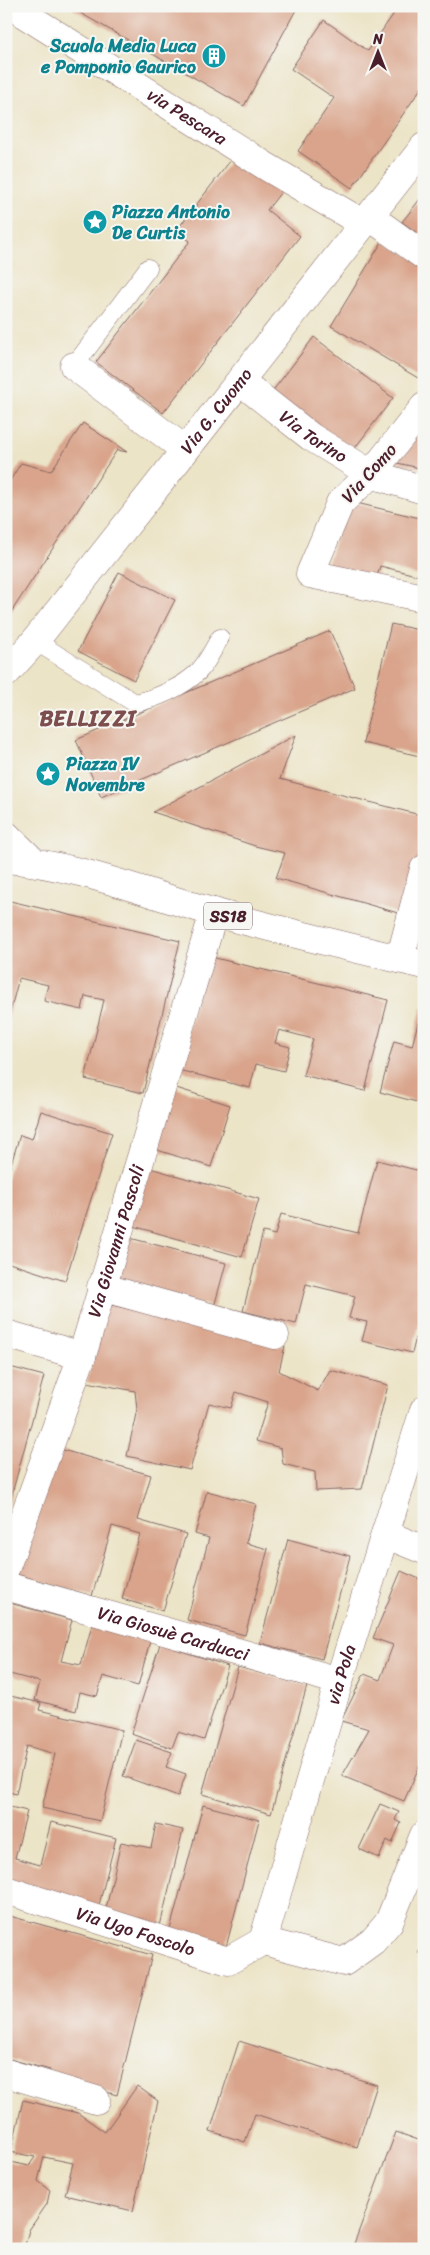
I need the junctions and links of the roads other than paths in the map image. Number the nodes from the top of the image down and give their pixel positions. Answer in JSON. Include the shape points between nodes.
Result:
{"nodes":[{"id":1,"x":11,"y":6,"type":"edge"},
{"id":2,"x":424,"y":147,"type":"edge"},
{"id":3,"x":367,"y":220,"type":"junction"},
{"id":4,"x":424,"y":256,"type":"edge"},
{"id":5,"x":148,"y":268,"type":"dead end"},
{"id":6,"x":74,"y":366,"type":"joint"},
{"id":7,"x":240,"y":381,"type":"junction"},
{"id":8,"x":424,"y":407,"type":"edge"},
{"id":9,"x":184,"y":449,"type":"junction"},
{"id":10,"x":371,"y":474,"type":"junction"},
{"id":11,"x":424,"y":490,"type":"edge"},
{"id":12,"x":424,"y":598,"type":"edge"},
{"id":13,"x":220,"y":638,"type":"dead end"},
{"id":14,"x":35,"y":640,"type":"junction"},
{"id":15,"x":6,"y":673,"type":"edge"},
{"id":16,"x":6,"y":835,"type":"edge"},
{"id":17,"x":6,"y":859,"type":"edge"},
{"id":18,"x":33,"y":861,"type":"junction"},
{"id":19,"x":424,"y":869,"type":"edge"},
{"id":20,"x":214,"y":912,"type":"junction"},
{"id":21,"x":412,"y":962,"type":"edge"},
{"id":22,"x":101,"y":1287,"type":"junction"},
{"id":23,"x":6,"y":1334,"type":"edge"},
{"id":24,"x":275,"y":1335,"type":"dead end"},
{"id":25,"x":82,"y":1356,"type":"junction"},
{"id":26,"x":424,"y":1410,"type":"edge"},
{"id":27,"x":385,"y":1534,"type":"junction"},
{"id":28,"x":424,"y":1550,"type":"edge"},
{"id":29,"x":6,"y":1567,"type":"edge"},
{"id":30,"x":6,"y":1586,"type":"edge"},
{"id":31,"x":339,"y":1681,"type":"junction"},
{"id":32,"x":424,"y":1835,"type":"edge"},
{"id":33,"x":6,"y":1890,"type":"edge"},
{"id":34,"x":263,"y":1941,"type":"junction"},
{"id":35,"x":6,"y":2073,"type":"edge"},
{"id":36,"x":96,"y":2100,"type":"dead end"}],
"edges":[{"from":1,"to":3,"type":"street","name":"via Pescara","via":[[274,171]]},
{"from":2,"to":3,"type":"street","name":"Via G. Cuomo"},
{"from":3,"to":4,"type":"street","name":"via Pescara"},
{"from":3,"to":7,"type":"street","name":"Via G. Cuomo"},
{"from":5,"to":6,"type":"lane"},
{"from":6,"to":9,"type":"street"},
{"from":7,"to":9,"type":"street","name":"Via G. Cuomo"},
{"from":7,"to":10,"type":"street","name":"Via Torino","via":[[311,437]]},
{"from":8,"to":10,"type":"street","name":"Via Como"},
{"from":9,"to":14,"type":"street","name":"Via G. Cuomo"},
{"from":10,"to":11,"type":"street","name":"Via Torino"},
{"from":10,"to":12,"type":"street","name":"Via Como","via":[[340,503],[310,574]]},
{"from":13,"to":14,"type":"lane","via":[[198,672],[153,699],[135,702]]},
{"from":14,"to":15,"type":"street","name":"Via G. Cuomo"},
{"from":16,"to":18,"type":"street"},
{"from":17,"to":18,"type":"street","number":"SS18"},
{"from":18,"to":20,"type":"street","number":"SS18"},
{"from":19,"to":21,"type":"street"},
{"from":20,"to":21,"type":"street","number":"SS18"},
{"from":20,"to":22,"type":"street","name":"Via Giovanni Pascoli"},
{"from":22,"to":24,"type":"street"},
{"from":22,"to":25,"type":"street","name":"Via Giovanni Pascoli"},
{"from":23,"to":25,"type":"street"},
{"from":25,"to":29,"type":"street","name":"Via Giovanni Pascoli"},
{"from":26,"to":27,"type":"street","name":"via Pola"},
{"from":27,"to":28,"type":"street"},
{"from":27,"to":31,"type":"street","name":"via Pola"},
{"from":30,"to":31,"type":"street","name":"Via Giosuè Carducci"},
{"from":31,"to":34,"type":"street","name":"via Pola"},
{"from":32,"to":34,"type":"street","via":[[389,1922],[373,1940],[344,1962]]},
{"from":33,"to":34,"type":"street","name":"Via Ugo Foscolo","via":[[228,1961]]},
{"from":35,"to":36,"type":"street"}]}
